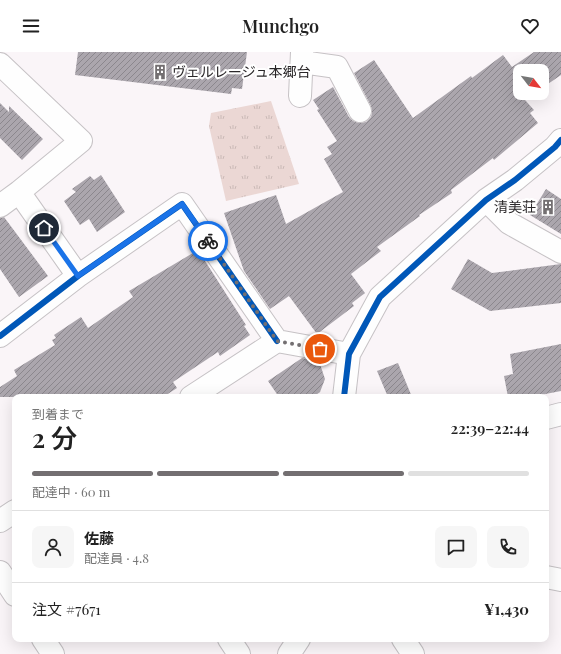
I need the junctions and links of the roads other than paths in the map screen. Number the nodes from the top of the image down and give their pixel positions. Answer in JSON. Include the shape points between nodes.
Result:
{"nodes":[{"id":1,"x":302,"y":57,"type":"edge"},
{"id":2,"x":0,"y":64,"type":"edge"},
{"id":3,"x":300,"y":96,"type":"dead end"},
{"id":4,"x":360,"y":110,"type":"dead end"},
{"id":5,"x":561,"y":140,"type":"edge"},
{"id":6,"x":19,"y":192,"type":"junction"},
{"id":7,"x":486,"y":200,"type":"junction"},
{"id":8,"x":0,"y":206,"type":"edge"},
{"id":9,"x":561,"y":252,"type":"edge"},
{"id":10,"x":78,"y":276,"type":"junction"},
{"id":11,"x":0,"y":336,"type":"edge"},
{"id":12,"x":277,"y":341,"type":"junction"},
{"id":13,"x":348,"y":354,"type":"junction"},
{"id":14,"x":196,"y":394,"type":"edge"},
{"id":15,"x":344,"y":394,"type":"edge"},
{"id":16,"x":561,"y":414,"type":"edge"},
{"id":17,"x":549,"y":417,"type":"edge"},
{"id":18,"x":12,"y":513,"type":"edge"},
{"id":19,"x":0,"y":521,"type":"edge"},
{"id":20,"x":0,"y":572,"type":"edge"},
{"id":21,"x":549,"y":578,"type":"edge"},
{"id":22,"x":561,"y":580,"type":"edge"},
{"id":23,"x":12,"y":590,"type":"edge"},
{"id":24,"x":45,"y":642,"type":"edge"},
{"id":25,"x":231,"y":642,"type":"edge"},
{"id":26,"x":297,"y":642,"type":"edge"},
{"id":27,"x":405,"y":642,"type":"edge"},
{"id":28,"x":53,"y":654,"type":"edge"},
{"id":29,"x":239,"y":654,"type":"edge"},
{"id":30,"x":289,"y":654,"type":"edge"},
{"id":31,"x":413,"y":654,"type":"edge"}],
"edges":[{"from":1,"to":3,"type":"street"},
{"from":1,"to":4,"type":"street","via":[[337,67]]},
{"from":2,"to":6,"type":"street","via":[[81,141]]},
{"from":5,"to":7,"type":"street","via":[[515,180]]},
{"from":6,"to":8,"type":"street"},
{"from":6,"to":10,"type":"street"},
{"from":7,"to":9,"type":"street","via":[[509,223]]},
{"from":7,"to":13,"type":"street","via":[[380,298]]},
{"from":10,"to":11,"type":"street"},
{"from":10,"to":12,"type":"street","via":[[182,204]]},
{"from":12,"to":13,"type":"street"},
{"from":12,"to":14,"type":"street"},
{"from":13,"to":15,"type":"street"},
{"from":16,"to":17,"type":"street"},
{"from":18,"to":19,"type":"street"},
{"from":20,"to":23,"type":"street"},
{"from":21,"to":22,"type":"street"},
{"from":24,"to":28,"type":"street"},
{"from":25,"to":29,"type":"street"},
{"from":26,"to":30,"type":"street"},
{"from":27,"to":31,"type":"street"}]}
